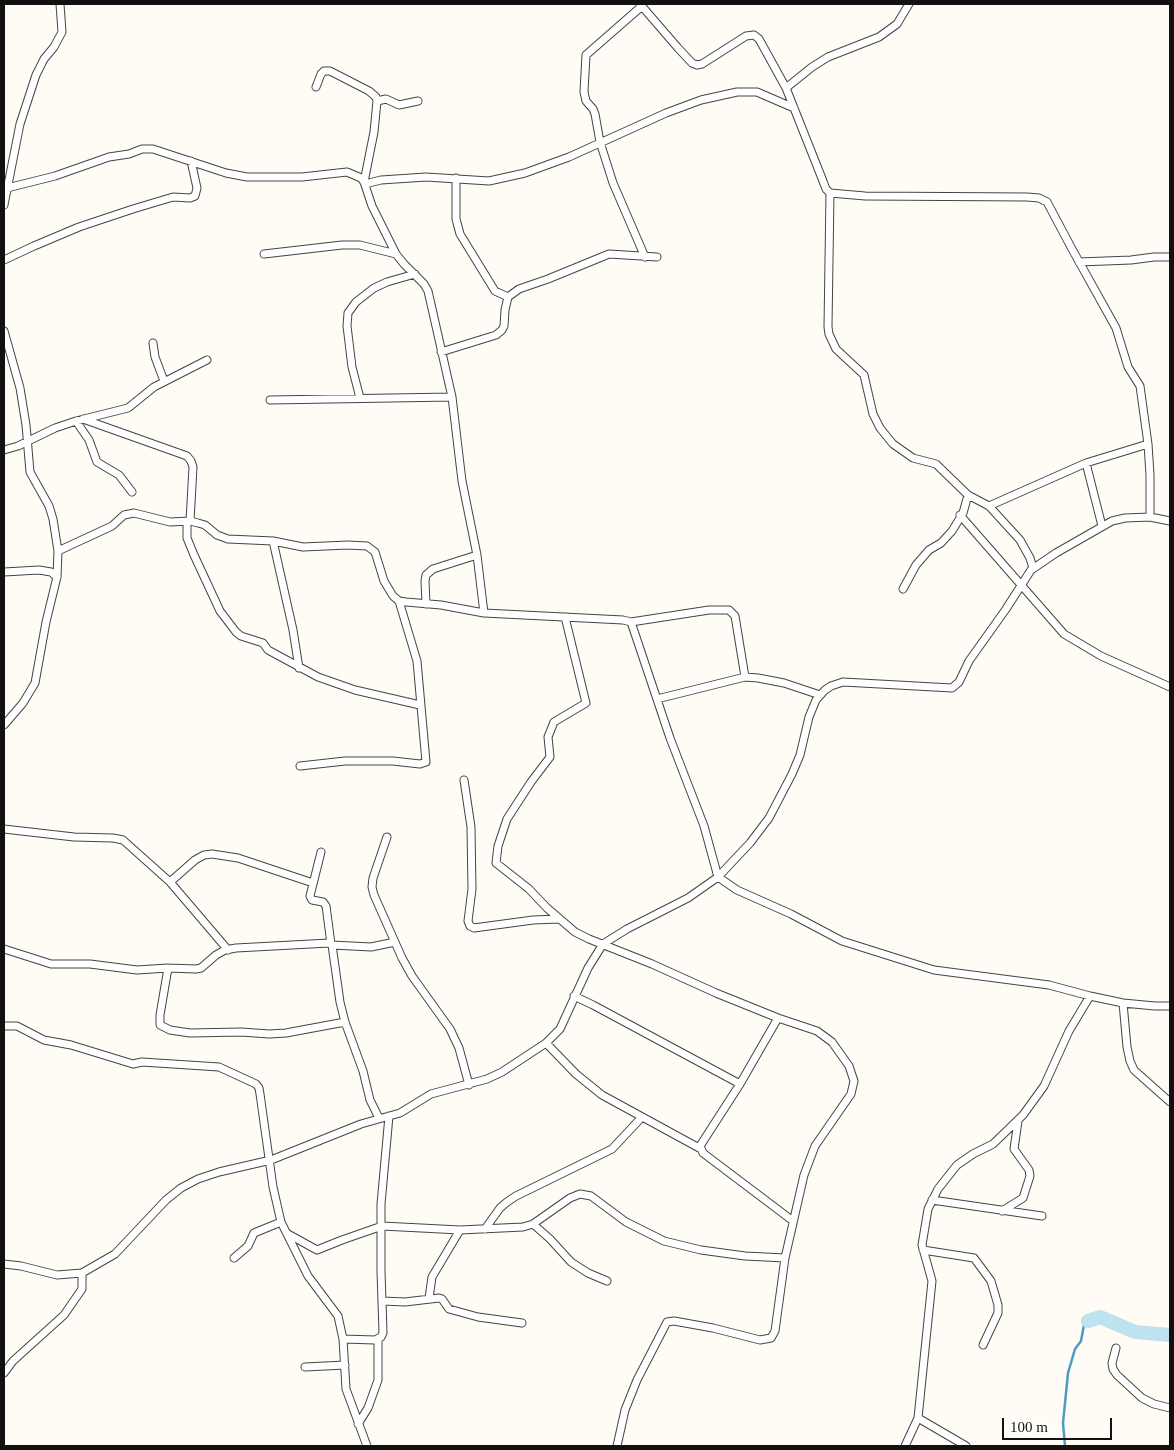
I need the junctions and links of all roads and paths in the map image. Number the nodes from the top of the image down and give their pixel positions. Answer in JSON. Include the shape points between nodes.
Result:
{"nodes":[{"id":1,"x":60,"y":4,"type":"edge"},
{"id":2,"x":909,"y":4,"type":"edge"},
{"id":3,"x":641,"y":5,"type":"edge"},
{"id":4,"x":316,"y":87,"type":"dead end"},
{"id":5,"x":786,"y":88,"type":"junction"},
{"id":6,"x":377,"y":101,"type":"junction"},
{"id":7,"x":418,"y":101,"type":"dead end"},
{"id":8,"x":794,"y":108,"type":"junction"},
{"id":9,"x":600,"y":142,"type":"junction"},
{"id":10,"x":190,"y":162,"type":"junction"},
{"id":11,"x":456,"y":178,"type":"junction"},
{"id":12,"x":364,"y":183,"type":"junction"},
{"id":13,"x":7,"y":188,"type":"junction"},
{"id":14,"x":830,"y":193,"type":"junction"},
{"id":15,"x":4,"y":205,"type":"edge"},
{"id":16,"x":264,"y":254,"type":"dead end"},
{"id":17,"x":396,"y":254,"type":"junction"},
{"id":18,"x":645,"y":257,"type":"junction"},
{"id":19,"x":657,"y":257,"type":"dead end"},
{"id":20,"x":1170,"y":257,"type":"edge"},
{"id":21,"x":4,"y":260,"type":"edge"},
{"id":22,"x":1079,"y":262,"type":"junction"},
{"id":23,"x":415,"y":274,"type":"junction"},
{"id":24,"x":508,"y":297,"type":"junction"},
{"id":25,"x":4,"y":331,"type":"edge"},
{"id":26,"x":153,"y":343,"type":"dead end"},
{"id":27,"x":441,"y":352,"type":"junction"},
{"id":28,"x":206,"y":360,"type":"dead end"},
{"id":29,"x":164,"y":381,"type":"junction"},
{"id":30,"x":452,"y":397,"type":"junction"},
{"id":31,"x":360,"y":398,"type":"junction"},
{"id":32,"x":270,"y":400,"type":"dead end"},
{"id":33,"x":79,"y":420,"type":"junction"},
{"id":34,"x":27,"y":442,"type":"junction"},
{"id":35,"x":1148,"y":444,"type":"junction"},
{"id":36,"x":4,"y":450,"type":"edge"},
{"id":37,"x":1086,"y":463,"type":"junction"},
{"id":38,"x":132,"y":492,"type":"dead end"},
{"id":39,"x":968,"y":495,"type":"junction"},
{"id":40,"x":989,"y":506,"type":"junction"},
{"id":41,"x":960,"y":515,"type":"junction"},
{"id":42,"x":1150,"y":517,"type":"junction"},
{"id":43,"x":1170,"y":521,"type":"edge"},
{"id":44,"x":188,"y":522,"type":"junction"},
{"id":45,"x":1102,"y":526,"type":"junction"},
{"id":46,"x":273,"y":540,"type":"junction"},
{"id":47,"x":58,"y":551,"type":"junction"},
{"id":48,"x":477,"y":554,"type":"junction"},
{"id":49,"x":1033,"y":568,"type":"junction"},
{"id":50,"x":4,"y":572,"type":"edge"},
{"id":51,"x":57,"y":576,"type":"junction"},
{"id":52,"x":1021,"y":585,"type":"junction"},
{"id":53,"x":902,"y":589,"type":"dead end"},
{"id":54,"x":399,"y":601,"type":"junction"},
{"id":55,"x":426,"y":604,"type":"junction"},
{"id":56,"x":484,"y":613,"type":"junction"},
{"id":57,"x":564,"y":617,"type":"junction"},
{"id":58,"x":631,"y":622,"type":"junction"},
{"id":59,"x":299,"y":668,"type":"junction"},
{"id":60,"x":745,"y":678,"type":"junction"},
{"id":61,"x":1170,"y":686,"type":"edge"},
{"id":62,"x":820,"y":695,"type":"junction"},
{"id":63,"x":657,"y":699,"type":"junction"},
{"id":64,"x":420,"y":705,"type":"junction"},
{"id":65,"x":4,"y":725,"type":"edge"},
{"id":66,"x":300,"y":766,"type":"dead end"},
{"id":67,"x":464,"y":780,"type":"dead end"},
{"id":68,"x":4,"y":829,"type":"edge"},
{"id":69,"x":387,"y":837,"type":"dead end"},
{"id":70,"x":321,"y":852,"type":"dead end"},
{"id":71,"x":718,"y":877,"type":"junction"},
{"id":72,"x":170,"y":882,"type":"junction"},
{"id":73,"x":313,"y":883,"type":"junction"},
{"id":74,"x":559,"y":919,"type":"junction"},
{"id":75,"x":395,"y":942,"type":"junction"},
{"id":76,"x":603,"y":944,"type":"junction"},
{"id":77,"x":332,"y":945,"type":"junction"},
{"id":78,"x":4,"y":949,"type":"edge"},
{"id":79,"x":228,"y":950,"type":"junction"},
{"id":80,"x":168,"y":968,"type":"junction"},
{"id":81,"x":574,"y":996,"type":"junction"},
{"id":82,"x":1090,"y":996,"type":"junction"},
{"id":83,"x":1123,"y":1003,"type":"junction"},
{"id":84,"x":1170,"y":1006,"type":"edge"},
{"id":85,"x":778,"y":1018,"type":"junction"},
{"id":86,"x":344,"y":1022,"type":"junction"},
{"id":87,"x":4,"y":1026,"type":"edge"},
{"id":88,"x":546,"y":1043,"type":"junction"},
{"id":89,"x":740,"y":1084,"type":"junction"},
{"id":90,"x":469,"y":1085,"type":"junction"},
{"id":91,"x":1170,"y":1102,"type":"edge"},
{"id":92,"x":389,"y":1116,"type":"junction"},
{"id":93,"x":642,"y":1117,"type":"junction"},
{"id":94,"x":379,"y":1118,"type":"junction"},
{"id":95,"x":1018,"y":1121,"type":"junction"},
{"id":96,"x":701,"y":1149,"type":"junction"},
{"id":97,"x":271,"y":1160,"type":"junction"},
{"id":98,"x":932,"y":1200,"type":"junction"},
{"id":99,"x":1002,"y":1211,"type":"junction"},
{"id":100,"x":1042,"y":1216,"type":"dead end"},
{"id":101,"x":794,"y":1221,"type":"junction"},
{"id":102,"x":281,"y":1222,"type":"junction"},
{"id":103,"x":532,"y":1224,"type":"junction"},
{"id":104,"x":382,"y":1226,"type":"junction"},
{"id":105,"x":485,"y":1229,"type":"junction"},
{"id":106,"x":460,"y":1230,"type":"junction"},
{"id":107,"x":288,"y":1234,"type":"junction"},
{"id":108,"x":923,"y":1250,"type":"junction"},
{"id":109,"x":234,"y":1258,"type":"dead end"},
{"id":110,"x":785,"y":1258,"type":"junction"},
{"id":111,"x":4,"y":1264,"type":"edge"},
{"id":112,"x":82,"y":1273,"type":"junction"},
{"id":113,"x":607,"y":1281,"type":"dead end"},
{"id":114,"x":428,"y":1298,"type":"junction"},
{"id":115,"x":382,"y":1301,"type":"junction"},
{"id":116,"x":522,"y":1323,"type":"dead end"},
{"id":117,"x":343,"y":1339,"type":"junction"},
{"id":118,"x":378,"y":1339,"type":"junction"},
{"id":119,"x":983,"y":1345,"type":"dead end"},
{"id":120,"x":1116,"y":1348,"type":"dead end"},
{"id":121,"x":344,"y":1365,"type":"junction"},
{"id":122,"x":305,"y":1367,"type":"dead end"},
{"id":123,"x":4,"y":1372,"type":"edge"},
{"id":124,"x":1170,"y":1408,"type":"edge"},
{"id":125,"x":918,"y":1418,"type":"junction"},
{"id":126,"x":358,"y":1424,"type":"junction"},
{"id":127,"x":367,"y":1446,"type":"edge"},
{"id":128,"x":617,"y":1446,"type":"edge"},
{"id":129,"x":905,"y":1446,"type":"edge"},
{"id":130,"x":966,"y":1446,"type":"edge"}],
"edges":[{"from":1,"to":13,"type":"street","via":[[62,32],[36,75],[20,124]]},
{"from":2,"to":5,"type":"street","via":[[897,24],[879,37],[828,57]]},
{"from":3,"to":5,"type":"street","via":[[697,65],[746,36],[754,35]]},
{"from":3,"to":9,"type":"street","via":[[586,55],[584,97],[595,114]]},
{"from":4,"to":6,"type":"street","via":[[321,74],[330,71],[369,91]]},
{"from":5,"to":8,"type":"street"},
{"from":6,"to":7,"type":"street","via":[[386,98],[401,105]]},
{"from":6,"to":12,"type":"street","via":[[372,149]]},
{"from":8,"to":9,"type":"street","via":[[756,92],[737,92],[701,100]]},
{"from":8,"to":14,"type":"street"},
{"from":9,"to":11,"type":"street","via":[[525,173],[489,180]]},
{"from":9,"to":18,"type":"street","via":[[613,183]]},
{"from":10,"to":12,"type":"street","via":[[247,177],[302,177],[347,172],[358,176]]},
{"from":10,"to":13,"type":"street","via":[[153,149],[142,149]]},
{"from":10,"to":21,"type":"street","via":[[198,188],[195,196],[173,197],[79,227]]},
{"from":11,"to":12,"type":"street","via":[[403,178]]},
{"from":11,"to":24,"type":"street","via":[[456,219],[460,234],[495,291]]},
{"from":12,"to":17,"type":"street"},
{"from":13,"to":15,"type":"street"},
{"from":14,"to":22,"type":"street","via":[[1039,198],[1048,202]]},
{"from":14,"to":39,"type":"street","via":[[828,327],[836,349],[864,375],[873,414],[893,444],[913,458],[936,464]]},
{"from":16,"to":17,"type":"street","via":[[360,245]]},
{"from":17,"to":23,"type":"street"},
{"from":18,"to":19,"type":"street"},
{"from":18,"to":24,"type":"street","via":[[609,254],[519,289]]},
{"from":20,"to":22,"type":"street"},
{"from":22,"to":35,"type":"street","via":[[1116,328],[1128,367],[1140,386]]},
{"from":23,"to":27,"type":"street","via":[[428,291]]},
{"from":23,"to":31,"type":"street","via":[[374,288],[348,313],[352,367]]},
{"from":24,"to":27,"type":"street","via":[[504,326],[496,335]]},
{"from":25,"to":34,"type":"street","via":[[20,388]]},
{"from":26,"to":29,"type":"street","via":[[154,357]]},
{"from":27,"to":30,"type":"street"},
{"from":28,"to":29,"type":"street"},
{"from":29,"to":33,"type":"street","via":[[128,408]]},
{"from":30,"to":31,"type":"street"},
{"from":30,"to":48,"type":"street","via":[[462,481]]},
{"from":31,"to":32,"type":"street"},
{"from":33,"to":34,"type":"street"},
{"from":33,"to":38,"type":"street","via":[[97,462],[116,473]]},
{"from":33,"to":44,"type":"street","via":[[187,456],[192,467]]},
{"from":34,"to":36,"type":"street"},
{"from":34,"to":47,"type":"street","via":[[30,472],[49,506]]},
{"from":35,"to":37,"type":"street"},
{"from":35,"to":42,"type":"street"},
{"from":37,"to":40,"type":"street"},
{"from":37,"to":45,"type":"street"},
{"from":39,"to":40,"type":"street"},
{"from":39,"to":41,"type":"street"},
{"from":40,"to":49,"type":"street","via":[[1020,540]]},
{"from":41,"to":52,"type":"street"},
{"from":41,"to":53,"type":"street","via":[[952,531],[916,565]]},
{"from":42,"to":43,"type":"street"},
{"from":42,"to":45,"type":"street","via":[[1125,518]]},
{"from":44,"to":46,"type":"street","via":[[205,525],[228,539]]},
{"from":44,"to":47,"type":"street","via":[[129,514],[112,526]]},
{"from":44,"to":59,"type":"street","via":[[187,538],[191,548],[220,611],[230,625],[241,636],[263,643],[268,650]]},
{"from":45,"to":49,"type":"street"},
{"from":46,"to":54,"type":"street","via":[[303,547],[348,545],[372,548],[384,581]]},
{"from":46,"to":59,"type":"street"},
{"from":47,"to":51,"type":"street"},
{"from":48,"to":55,"type":"street","via":[[433,569],[426,575]]},
{"from":48,"to":56,"type":"street"},
{"from":49,"to":52,"type":"street"},
{"from":50,"to":51,"type":"street","via":[[39,570]]},
{"from":51,"to":65,"type":"street","via":[[35,683]]},
{"from":52,"to":61,"type":"street","via":[[1064,634],[1101,656]]},
{"from":52,"to":62,"type":"street","via":[[968,661],[956,686],[948,689],[843,682]]},
{"from":54,"to":55,"type":"street"},
{"from":54,"to":64,"type":"street","via":[[417,661]]},
{"from":55,"to":56,"type":"street"},
{"from":56,"to":57,"type":"street"},
{"from":57,"to":58,"type":"street"},
{"from":57,"to":74,"type":"street","via":[[586,703],[554,722],[548,737],[550,757],[507,818],[496,861]]},
{"from":58,"to":60,"type":"street","via":[[729,610],[735,618]]},
{"from":58,"to":63,"type":"street"},
{"from":59,"to":64,"type":"street","via":[[355,690]]},
{"from":60,"to":62,"type":"street","via":[[784,683]]},
{"from":60,"to":63,"type":"street"},
{"from":62,"to":71,"type":"street","via":[[808,718],[800,755],[770,818]]},
{"from":63,"to":71,"type":"street","via":[[704,826]]},
{"from":64,"to":66,"type":"street","via":[[424,764],[345,761]]},
{"from":67,"to":74,"type":"street","via":[[471,827],[470,926]]},
{"from":68,"to":72,"type":"street","via":[[119,839]]},
{"from":69,"to":75,"type":"street","via":[[372,887]]},
{"from":70,"to":73,"type":"street"},
{"from":71,"to":76,"type":"street","via":[[688,898]]},
{"from":71,"to":82,"type":"street","via":[[737,890],[842,941],[886,956],[934,970],[1049,985]]},
{"from":72,"to":73,"type":"street","via":[[196,860],[212,854],[238,858]]},
{"from":72,"to":79,"type":"street"},
{"from":73,"to":77,"type":"street","via":[[311,898],[326,906]]},
{"from":74,"to":76,"type":"street","via":[[575,932]]},
{"from":75,"to":77,"type":"street","via":[[371,947]]},
{"from":75,"to":90,"type":"street","via":[[412,976],[450,1029]]},
{"from":76,"to":81,"type":"street"},
{"from":76,"to":85,"type":"street"},
{"from":77,"to":79,"type":"street","via":[[327,942],[278,944]]},
{"from":77,"to":86,"type":"street"},
{"from":78,"to":80,"type":"street","via":[[51,964],[90,964],[137,970]]},
{"from":79,"to":80,"type":"street","via":[[216,954],[201,968]]},
{"from":80,"to":86,"type":"street","via":[[160,1025],[170,1030],[269,1034]]},
{"from":81,"to":88,"type":"street","via":[[560,1029]]},
{"from":81,"to":89,"type":"street"},
{"from":82,"to":83,"type":"street"},
{"from":82,"to":95,"type":"street","via":[[1069,1031],[1044,1086]]},
{"from":83,"to":84,"type":"street"},
{"from":83,"to":91,"type":"street","via":[[1127,1047],[1134,1070]]},
{"from":85,"to":89,"type":"street"},
{"from":85,"to":101,"type":"street","via":[[817,1031],[832,1042],[850,1066],[854,1081],[851,1094],[815,1146],[804,1175]]},
{"from":86,"to":94,"type":"street"},
{"from":87,"to":97,"type":"street","via":[[17,1026],[44,1040],[133,1064],[220,1067],[256,1084]]},
{"from":88,"to":90,"type":"street","via":[[502,1072]]},
{"from":88,"to":93,"type":"street","via":[[602,1095]]},
{"from":89,"to":96,"type":"street"},
{"from":90,"to":92,"type":"street","via":[[431,1094]]},
{"from":92,"to":94,"type":"street"},
{"from":92,"to":104,"type":"street"},
{"from":93,"to":96,"type":"street"},
{"from":93,"to":105,"type":"street","via":[[612,1150],[507,1202]]},
{"from":94,"to":97,"type":"street"},
{"from":95,"to":98,"type":"street","via":[[992,1144],[957,1165]]},
{"from":95,"to":99,"type":"street","via":[[1014,1149],[1030,1176],[1023,1198]]},
{"from":96,"to":101,"type":"street"},
{"from":97,"to":102,"type":"street"},
{"from":97,"to":112,"type":"street","via":[[219,1172],[181,1188],[115,1254]]},
{"from":98,"to":99,"type":"street"},
{"from":98,"to":108,"type":"street","via":[[922,1240]]},
{"from":99,"to":100,"type":"street"},
{"from":101,"to":110,"type":"street"},
{"from":102,"to":107,"type":"street"},
{"from":102,"to":109,"type":"street","via":[[254,1233],[248,1246]]},
{"from":103,"to":105,"type":"street"},
{"from":103,"to":110,"type":"street","via":[[580,1194],[591,1196],[626,1222],[664,1240],[701,1250]]},
{"from":103,"to":113,"type":"street","via":[[571,1262]]},
{"from":104,"to":106,"type":"street"},
{"from":104,"to":107,"type":"street","via":[[317,1250]]},
{"from":104,"to":115,"type":"street"},
{"from":105,"to":106,"type":"street"},
{"from":106,"to":114,"type":"street","via":[[432,1277]]},
{"from":107,"to":117,"type":"street","via":[[308,1276],[338,1316]]},
{"from":108,"to":119,"type":"street","via":[[974,1258],[991,1282],[998,1313]]},
{"from":108,"to":125,"type":"street","via":[[932,1281]]},
{"from":110,"to":128,"type":"street","via":[[775,1331],[771,1338],[760,1340],[674,1320],[667,1322],[637,1380],[625,1410]]},
{"from":111,"to":112,"type":"street","via":[[57,1275]]},
{"from":112,"to":123,"type":"street","via":[[82,1289],[64,1315]]},
{"from":114,"to":115,"type":"street"},
{"from":114,"to":116,"type":"street","via":[[442,1299],[449,1309],[478,1317]]},
{"from":115,"to":118,"type":"street","via":[[383,1332]]},
{"from":117,"to":118,"type":"street"},
{"from":117,"to":121,"type":"street"},
{"from":118,"to":126,"type":"street","via":[[378,1380]]},
{"from":120,"to":124,"type":"street","via":[[1112,1363],[1117,1375],[1142,1398]]},
{"from":121,"to":122,"type":"street"},
{"from":121,"to":126,"type":"street","via":[[346,1389]]},
{"from":125,"to":129,"type":"street"},
{"from":125,"to":130,"type":"street"},
{"from":126,"to":127,"type":"street"}]}
